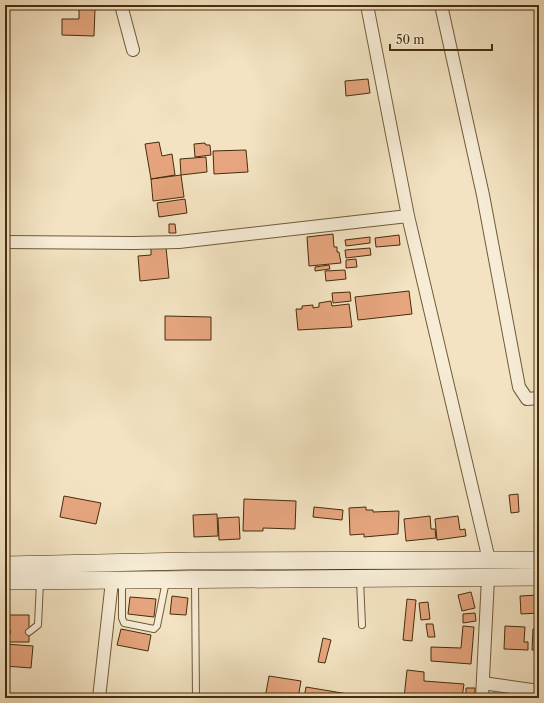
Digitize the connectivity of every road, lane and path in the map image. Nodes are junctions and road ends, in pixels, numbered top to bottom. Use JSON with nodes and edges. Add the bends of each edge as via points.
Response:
{"nodes":[{"id":1,"x":121,"y":5,"type":"edge"},
{"id":2,"x":367,"y":5,"type":"edge"},
{"id":3,"x":441,"y":5,"type":"edge"},
{"id":4,"x":133,"y":50,"type":"dead end"},
{"id":5,"x":408,"y":216,"type":"junction"},
{"id":6,"x":5,"y":242,"type":"edge"},
{"id":7,"x":539,"y":398,"type":"edge"},
{"id":8,"x":489,"y":560,"type":"junction"},
{"id":9,"x":539,"y":560,"type":"edge"},
{"id":10,"x":5,"y":565,"type":"edge"},
{"id":11,"x":539,"y":577,"type":"edge"},
{"id":12,"x":488,"y":578,"type":"junction"},
{"id":13,"x":40,"y":580,"type":"junction"},
{"id":14,"x":194,"y":580,"type":"junction"},
{"id":15,"x":360,"y":580,"type":"junction"},
{"id":16,"x":5,"y":581,"type":"edge"},
{"id":17,"x":117,"y":581,"type":"junction"},
{"id":18,"x":166,"y":581,"type":"junction"},
{"id":19,"x":362,"y":625,"type":"dead end"},
{"id":20,"x":29,"y":632,"type":"dead end"},
{"id":21,"x":483,"y":683,"type":"junction"},
{"id":22,"x":539,"y":691,"type":"edge"},
{"id":23,"x":98,"y":698,"type":"edge"},
{"id":24,"x":196,"y":698,"type":"edge"},
{"id":25,"x":482,"y":698,"type":"edge"}],
"edges":[{"from":1,"to":4,"type":"street"},
{"from":2,"to":5,"type":"street"},
{"from":3,"to":7,"type":"street","via":[[483,195],[519,387],[527,399]]},
{"from":5,"to":6,"type":"street","via":[[179,242]]},
{"from":5,"to":8,"type":"street"},
{"from":8,"to":9,"type":"main road"},
{"from":8,"to":10,"type":"main road","via":[[189,561]]},
{"from":11,"to":12,"type":"main road"},
{"from":12,"to":15,"type":"main road"},
{"from":12,"to":21,"type":"street"},
{"from":13,"to":16,"type":"main road"},
{"from":13,"to":17,"type":"main road"},
{"from":13,"to":20,"type":"lane","via":[[38,625]]},
{"from":14,"to":15,"type":"main road"},
{"from":14,"to":18,"type":"main road"},
{"from":14,"to":24,"type":"lane"},
{"from":15,"to":19,"type":"lane"},
{"from":17,"to":18,"type":"main road"},
{"from":17,"to":18,"type":"lane","via":[[124,623],[154,629],[157,626]]},
{"from":17,"to":23,"type":"street"},
{"from":21,"to":22,"type":"street"},
{"from":21,"to":25,"type":"street"}]}
